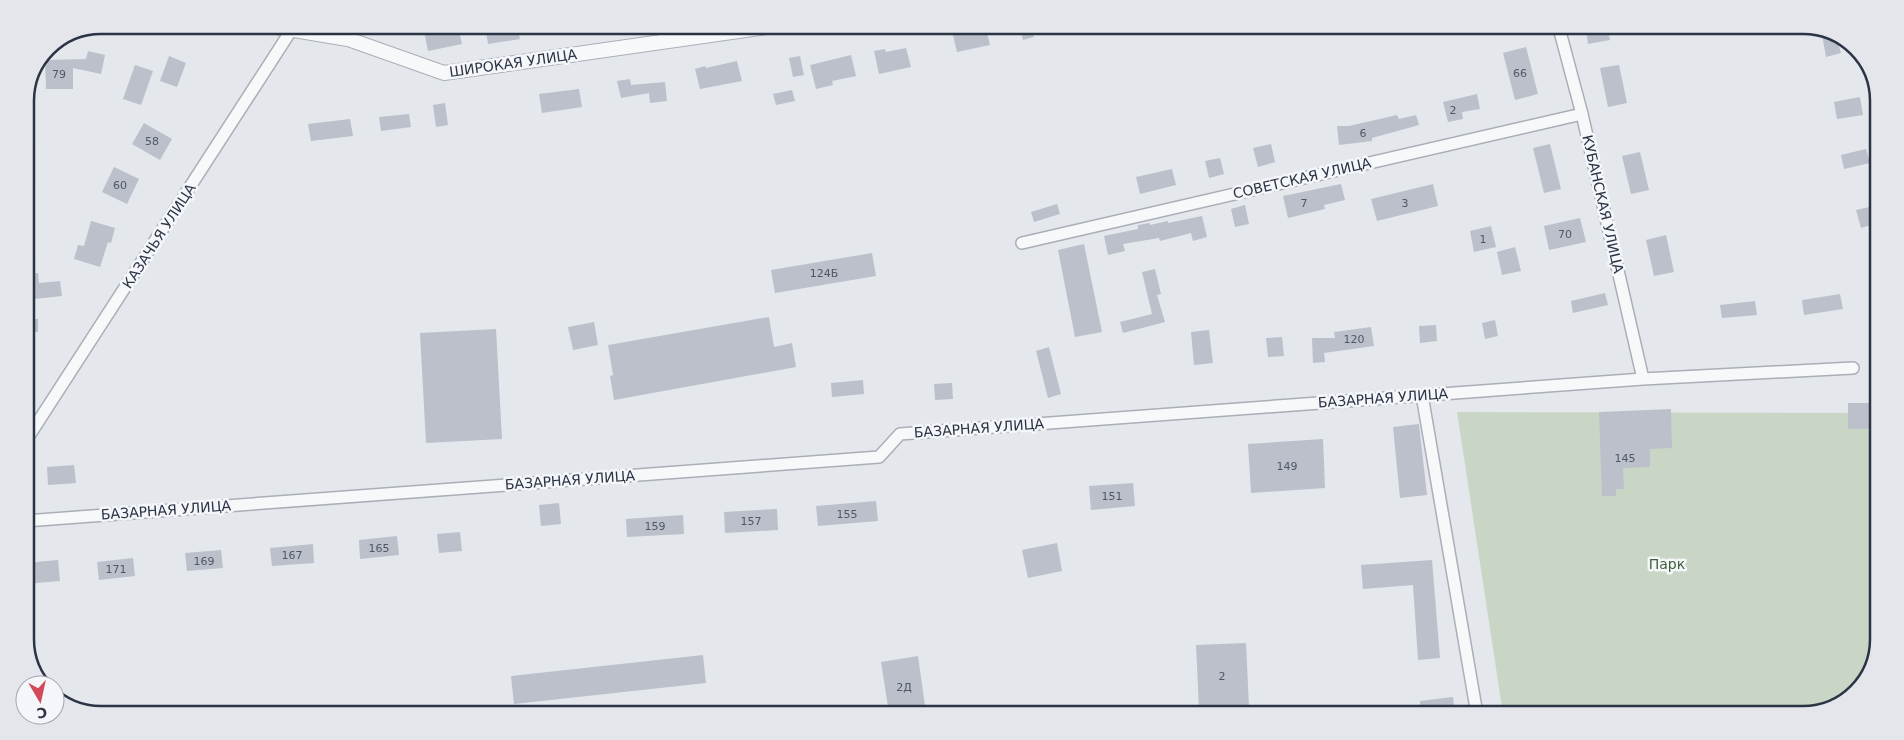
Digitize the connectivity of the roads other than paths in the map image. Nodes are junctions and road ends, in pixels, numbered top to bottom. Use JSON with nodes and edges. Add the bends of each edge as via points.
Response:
{"nodes":[{"id":1,"x":289,"y":34,"type":"edge"},
{"id":2,"x":353,"y":34,"type":"edge"},
{"id":3,"x":718,"y":34,"type":"edge"},
{"id":4,"x":1561,"y":34,"type":"edge"},
{"id":5,"x":1582,"y":114,"type":"junction"},
{"id":6,"x":1022,"y":243,"type":"dead end"},
{"id":7,"x":1853,"y":368,"type":"dead end"},
{"id":8,"x":1643,"y":380,"type":"junction"},
{"id":9,"x":1422,"y":395,"type":"junction"},
{"id":10,"x":34,"y":428,"type":"edge"},
{"id":11,"x":34,"y":520,"type":"edge"},
{"id":12,"x":1476,"y":706,"type":"edge"}],
"edges":[{"from":1,"to":10,"type":"street","name":"КАЗАЧЬЯ УЛИЦА"},
{"from":2,"to":3,"type":"street","name":"ШИРОКАЯ УЛИЦА","via":[[444,73]]},
{"from":4,"to":5,"type":"street","name":"КУБАНСКАЯ УЛИЦА"},
{"from":5,"to":6,"type":"street","name":"СОВЕТСКАЯ УЛИЦА"},
{"from":5,"to":8,"type":"street","name":"КУБАНСКАЯ УЛИЦА"},
{"from":7,"to":8,"type":"street","name":"БАЗАРНАЯ УЛИЦА"},
{"from":8,"to":9,"type":"street","name":"БАЗАРНАЯ УЛИЦА"},
{"from":9,"to":11,"type":"street","name":"БАЗАРНАЯ УЛИЦА","via":[[900,434],[878,457]]},
{"from":9,"to":12,"type":"street"}]}
